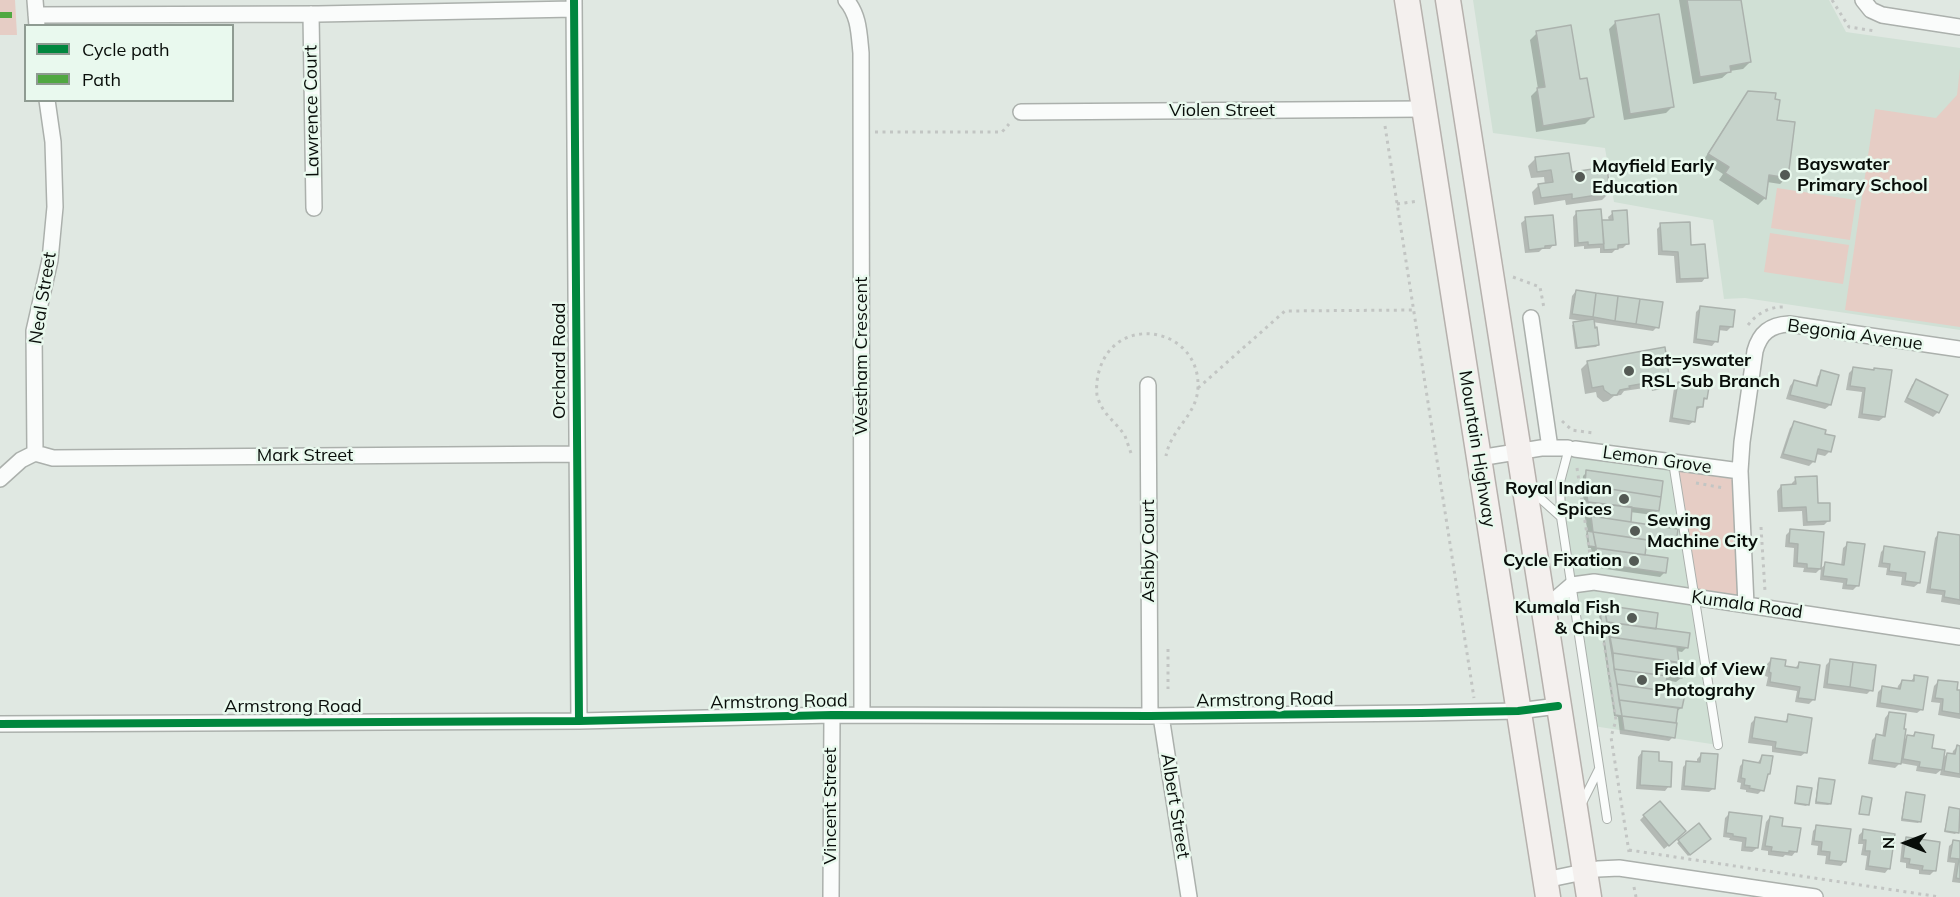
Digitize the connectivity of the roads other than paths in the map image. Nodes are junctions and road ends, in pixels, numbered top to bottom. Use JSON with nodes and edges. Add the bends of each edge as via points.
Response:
{"nodes":[{"id":1,"x":846,"y":0,"type":"edge"},
{"id":2,"x":1407,"y":0,"type":"edge"},
{"id":3,"x":1448,"y":0,"type":"edge"},
{"id":4,"x":1863,"y":0,"type":"edge"},
{"id":5,"x":574,"y":4,"type":"edge"},
{"id":6,"x":36,"y":13,"type":"edge"},
{"id":7,"x":311,"y":14,"type":"junction"},
{"id":8,"x":1960,"y":27,"type":"edge"},
{"id":9,"x":47,"y":102,"type":"edge"},
{"id":10,"x":1424,"y":110,"type":"junction"},
{"id":11,"x":1021,"y":112,"type":"road end"},
{"id":12,"x":314,"y":208,"type":"dead end"},
{"id":13,"x":1538,"y":317,"type":"road end"},
{"id":14,"x":1960,"y":349,"type":"edge"},
{"id":15,"x":1148,"y":385,"type":"dead end"},
{"id":16,"x":1550,"y":448,"type":"junction"},
{"id":17,"x":1572,"y":448,"type":"junction"},
{"id":18,"x":1518,"y":452,"type":"junction"},
{"id":19,"x":35,"y":453,"type":"junction"},
{"id":20,"x":576,"y":454,"type":"junction"},
{"id":21,"x":1479,"y":458,"type":"junction"},
{"id":22,"x":1673,"y":462,"type":"junction"},
{"id":23,"x":1740,"y":471,"type":"junction"},
{"id":24,"x":0,"y":479,"type":"edge"},
{"id":25,"x":1523,"y":483,"type":"junction"},
{"id":26,"x":1561,"y":517,"type":"junction"},
{"id":27,"x":1572,"y":585,"type":"junction"},
{"id":28,"x":1695,"y":598,"type":"junction"},
{"id":29,"x":1746,"y":605,"type":"junction"},
{"id":30,"x":1543,"y":610,"type":"junction"},
{"id":31,"x":1960,"y":637,"type":"edge"},
{"id":32,"x":1558,"y":706,"type":"junction"},
{"id":33,"x":1518,"y":711,"type":"junction"},
{"id":34,"x":831,"y":715,"type":"junction"},
{"id":35,"x":862,"y":715,"type":"junction"},
{"id":36,"x":1156,"y":716,"type":"junction"},
{"id":37,"x":579,"y":721,"type":"junction"},
{"id":38,"x":0,"y":724,"type":"edge"},
{"id":39,"x":1718,"y":745,"type":"dead end"},
{"id":40,"x":1599,"y":769,"type":"junction"},
{"id":41,"x":1575,"y":815,"type":"junction"},
{"id":42,"x":1607,"y":819,"type":"dead end"},
{"id":43,"x":1585,"y":872,"type":"junction"},
{"id":44,"x":1546,"y":889,"type":"edge"},
{"id":45,"x":831,"y":897,"type":"edge"},
{"id":46,"x":1189,"y":897,"type":"edge"},
{"id":47,"x":1589,"y":897,"type":"edge"},
{"id":48,"x":1815,"y":897,"type":"edge"}],
"edges":[{"from":1,"to":35,"type":"street","name":"Westham Crescent","via":[[854,10],[861,53]]},
{"from":2,"to":10,"type":"main road","name":"Mountain Highway"},
{"from":3,"to":18,"type":"main road"},
{"from":4,"to":8,"type":"street","via":[[1882,15]]},
{"from":5,"to":7,"type":"street"},
{"from":5,"to":20,"type":"street","name":"Orchard Road"},
{"from":6,"to":7,"type":"street"},
{"from":7,"to":12,"type":"street","name":"Lawrence Court"},
{"from":9,"to":19,"type":"street","name":"Neal Street","via":[[55,207],[50,260],[34,332]]},
{"from":10,"to":11,"type":"street","name":"Violen Street"},
{"from":10,"to":21,"type":"main road","name":"Mountain Highway"},
{"from":13,"to":16,"type":"street"},
{"from":14,"to":23,"type":"street","name":"Begonia Avenue","via":[[1790,324],[1771,327],[1758,343]]},
{"from":15,"to":36,"type":"street","name":"Ashby Court"},
{"from":16,"to":17,"type":"street","name":"Lemon Grove"},
{"from":16,"to":18,"type":"street","name":"Lemon Grove"},
{"from":17,"to":22,"type":"street","name":"Lemon Grove"},
{"from":17,"to":26,"type":"lane","via":[[1560,482]]},
{"from":18,"to":21,"type":"street","name":"Lemon Grove"},
{"from":18,"to":25,"type":"main road"},
{"from":19,"to":20,"type":"street","name":"Mark Street","via":[[53,458]]},
{"from":19,"to":24,"type":"street"},
{"from":20,"to":37,"type":"street","name":"Orchard Road"},
{"from":21,"to":33,"type":"main road","name":"Mountain Highway"},
{"from":22,"to":23,"type":"street","name":"Lemon Grove"},
{"from":22,"to":28,"type":"lane"},
{"from":23,"to":29,"type":"street"},
{"from":25,"to":26,"type":"lane"},
{"from":25,"to":30,"type":"main road"},
{"from":26,"to":27,"type":"lane"},
{"from":27,"to":28,"type":"street","name":"Kumala Road","via":[[1594,582]]},
{"from":27,"to":30,"type":"street"},
{"from":27,"to":40,"type":"lane"},
{"from":28,"to":29,"type":"street","name":"Kumala Road"},
{"from":28,"to":39,"type":"lane"},
{"from":29,"to":31,"type":"street","name":"Kumala Road"},
{"from":30,"to":32,"type":"main road"},
{"from":32,"to":33,"type":"street","name":"Armstrong Road"},
{"from":32,"to":41,"type":"main road"},
{"from":33,"to":36,"type":"street","name":"Armstrong Road"},
{"from":33,"to":44,"type":"main road","name":"Mountain Highway"},
{"from":34,"to":35,"type":"street","name":"Armstrong Road"},
{"from":34,"to":37,"type":"street","name":"Armstrong Road"},
{"from":34,"to":45,"type":"street","name":"Vincent Street"},
{"from":35,"to":36,"type":"street","name":"Armstrong Road"},
{"from":36,"to":46,"type":"street","name":"Albert Street"},
{"from":37,"to":38,"type":"street","name":"Armstrong Road"},
{"from":40,"to":41,"type":"lane"},
{"from":40,"to":42,"type":"lane"},
{"from":41,"to":43,"type":"main road"},
{"from":43,"to":44,"type":"street"},
{"from":43,"to":47,"type":"main road"},
{"from":43,"to":48,"type":"street","via":[[1613,867],[1632,869]]}]}
